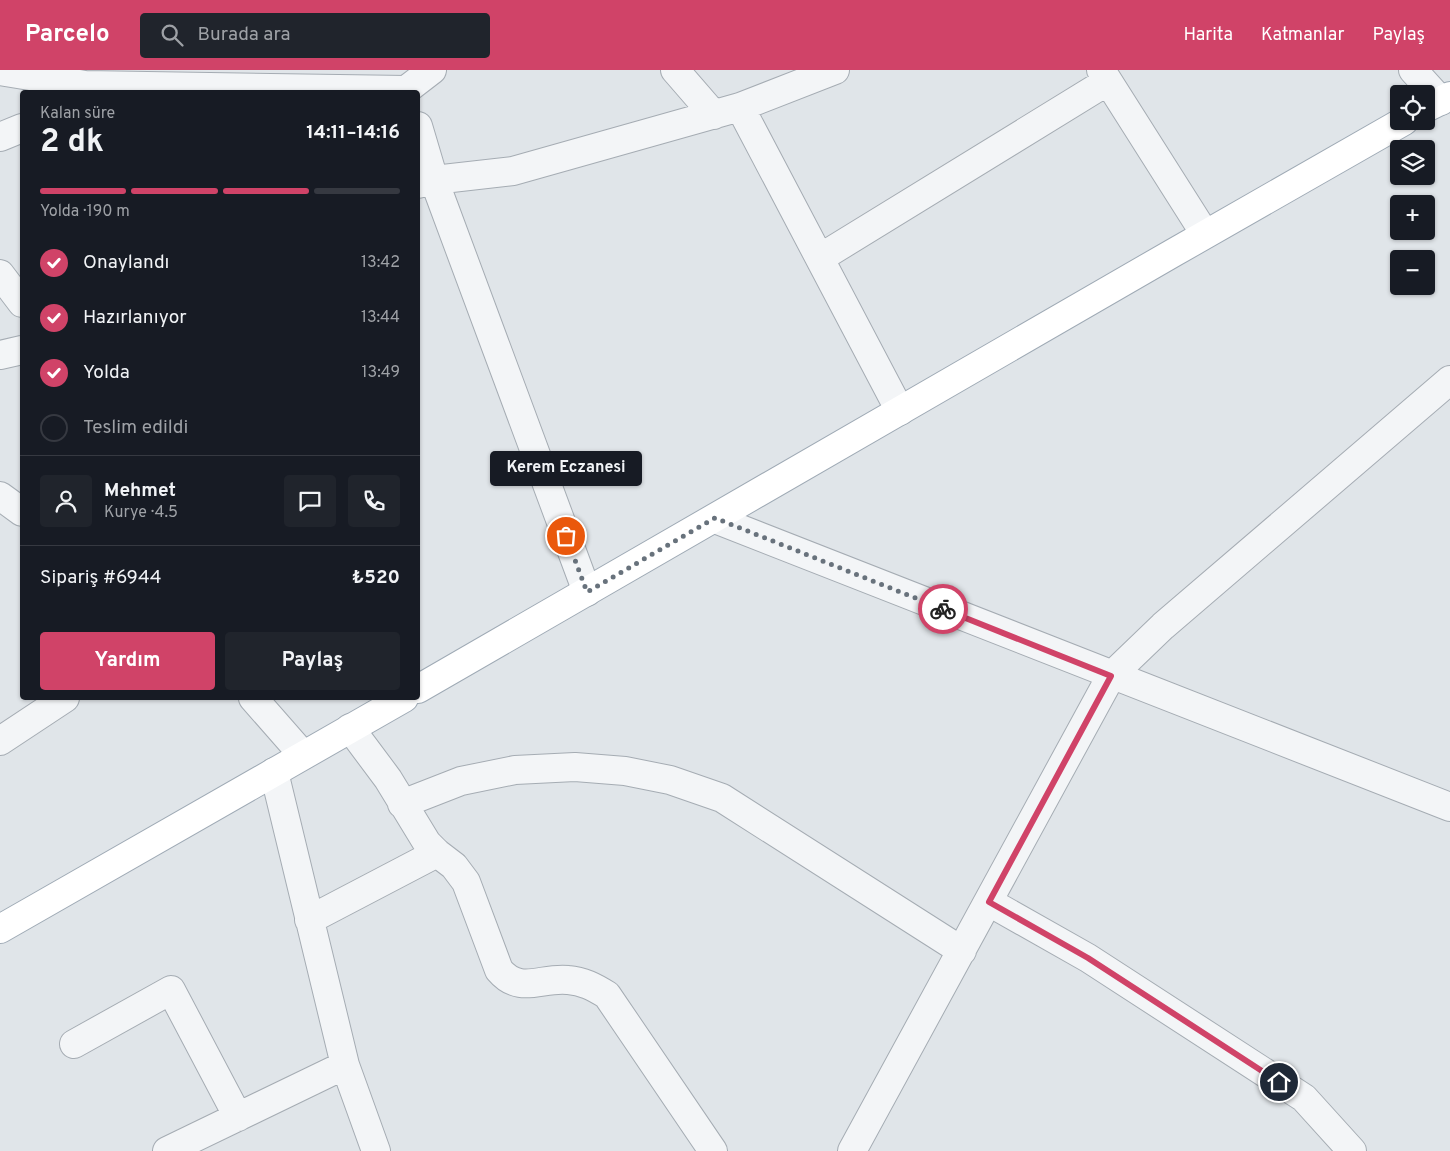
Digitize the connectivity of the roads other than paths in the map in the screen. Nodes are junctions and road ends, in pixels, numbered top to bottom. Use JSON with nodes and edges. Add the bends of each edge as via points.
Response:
{"nodes":[{"id":1,"x":432,"y":70,"type":"edge"},
{"id":2,"x":675,"y":70,"type":"edge"},
{"id":3,"x":835,"y":70,"type":"edge"},
{"id":4,"x":1413,"y":70,"type":"edge"},
{"id":5,"x":0,"y":72,"type":"edge"},
{"id":6,"x":1104,"y":76,"type":"edge"},
{"id":7,"x":83,"y":89,"type":"edge"},
{"id":8,"x":244,"y":90,"type":"edge"},
{"id":9,"x":407,"y":90,"type":"edge"},
{"id":10,"x":1439,"y":102,"type":"edge"},
{"id":11,"x":740,"y":107,"type":"junction"},
{"id":12,"x":714,"y":114,"type":"junction"},
{"id":13,"x":20,"y":129,"type":"edge"},
{"id":14,"x":1390,"y":129,"type":"edge"},
{"id":15,"x":0,"y":137,"type":"edge"},
{"id":16,"x":420,"y":140,"type":"edge"},
{"id":17,"x":426,"y":182,"type":"edge"},
{"id":18,"x":1205,"y":234,"type":"junction"},
{"id":19,"x":820,"y":258,"type":"junction"},
{"id":20,"x":0,"y":274,"type":"edge"},
{"id":21,"x":20,"y":300,"type":"edge"},
{"id":22,"x":20,"y":350,"type":"edge"},
{"id":23,"x":0,"y":355,"type":"edge"},
{"id":24,"x":1450,"y":380,"type":"edge"},
{"id":25,"x":900,"y":411,"type":"junction"},
{"id":26,"x":0,"y":496,"type":"edge"},
{"id":27,"x":20,"y":511,"type":"edge"},
{"id":28,"x":715,"y":518,"type":"junction"},
{"id":29,"x":587,"y":592,"type":"junction"},
{"id":30,"x":1111,"y":676,"type":"junction"},
{"id":31,"x":420,"y":689,"type":"edge"},
{"id":32,"x":62,"y":700,"type":"edge"},
{"id":33,"x":255,"y":700,"type":"edge"},
{"id":34,"x":400,"y":700,"type":"edge"},
{"id":35,"x":350,"y":728,"type":"junction"},
{"id":36,"x":0,"y":741,"type":"edge"},
{"id":37,"x":303,"y":755,"type":"junction"},
{"id":38,"x":274,"y":772,"type":"junction"},
{"id":39,"x":402,"y":804,"type":"junction"},
{"id":40,"x":1450,"y":807,"type":"edge"},
{"id":41,"x":437,"y":853,"type":"junction"},
{"id":42,"x":989,"y":902,"type":"junction"},
{"id":43,"x":309,"y":920,"type":"junction"},
{"id":44,"x":0,"y":929,"type":"edge"},
{"id":45,"x":962,"y":951,"type":"junction"},
{"id":46,"x":74,"y":1044,"type":"dead end"},
{"id":47,"x":345,"y":1066,"type":"junction"},
{"id":48,"x":238,"y":1117,"type":"junction"},
{"id":49,"x":167,"y":1151,"type":"edge"},
{"id":50,"x":376,"y":1151,"type":"edge"},
{"id":51,"x":713,"y":1151,"type":"edge"},
{"id":52,"x":852,"y":1151,"type":"edge"},
{"id":53,"x":1352,"y":1151,"type":"edge"}],
"edges":[{"from":1,"to":9,"type":"street"},
{"from":2,"to":12,"type":"street"},
{"from":3,"to":11,"type":"street"},
{"from":4,"to":10,"type":"street"},
{"from":5,"to":7,"type":"street"},
{"from":6,"to":18,"type":"street"},
{"from":6,"to":19,"type":"street"},
{"from":7,"to":8,"type":"street"},
{"from":11,"to":12,"type":"street"},
{"from":11,"to":19,"type":"street"},
{"from":12,"to":17,"type":"street","via":[[513,171]]},
{"from":13,"to":15,"type":"street"},
{"from":14,"to":18,"type":"main road"},
{"from":16,"to":17,"type":"street"},
{"from":17,"to":29,"type":"street"},
{"from":18,"to":25,"type":"main road"},
{"from":19,"to":25,"type":"street"},
{"from":20,"to":21,"type":"street"},
{"from":22,"to":23,"type":"street"},
{"from":24,"to":30,"type":"street","via":[[1163,626]]},
{"from":25,"to":28,"type":"main road"},
{"from":26,"to":27,"type":"street"},
{"from":28,"to":29,"type":"main road"},
{"from":28,"to":30,"type":"street"},
{"from":29,"to":31,"type":"main road"},
{"from":30,"to":40,"type":"street"},
{"from":30,"to":42,"type":"street"},
{"from":32,"to":36,"type":"street"},
{"from":33,"to":37,"type":"street"},
{"from":34,"to":35,"type":"main road"},
{"from":35,"to":37,"type":"main road"},
{"from":35,"to":39,"type":"street","via":[[388,779]]},
{"from":37,"to":38,"type":"main road"},
{"from":38,"to":43,"type":"street"},
{"from":38,"to":44,"type":"main road"},
{"from":39,"to":41,"type":"street"},
{"from":39,"to":45,"type":"street","via":[[461,781],[515,770],[575,767],[625,771],[670,780],[722,798]]},
{"from":41,"to":43,"type":"street"},
{"from":41,"to":51,"type":"street","via":[[454,866],[466,882],[499,970],[506,978],[522,984],[566,979],[582,982],[607,995]]},
{"from":42,"to":45,"type":"street"},
{"from":42,"to":53,"type":"street","via":[[1088,958],[1304,1098]]},
{"from":43,"to":47,"type":"street"},
{"from":45,"to":52,"type":"street"},
{"from":46,"to":48,"type":"street","via":[[171,990]]},
{"from":47,"to":48,"type":"street"},
{"from":47,"to":50,"type":"street"},
{"from":48,"to":49,"type":"street"}]}
